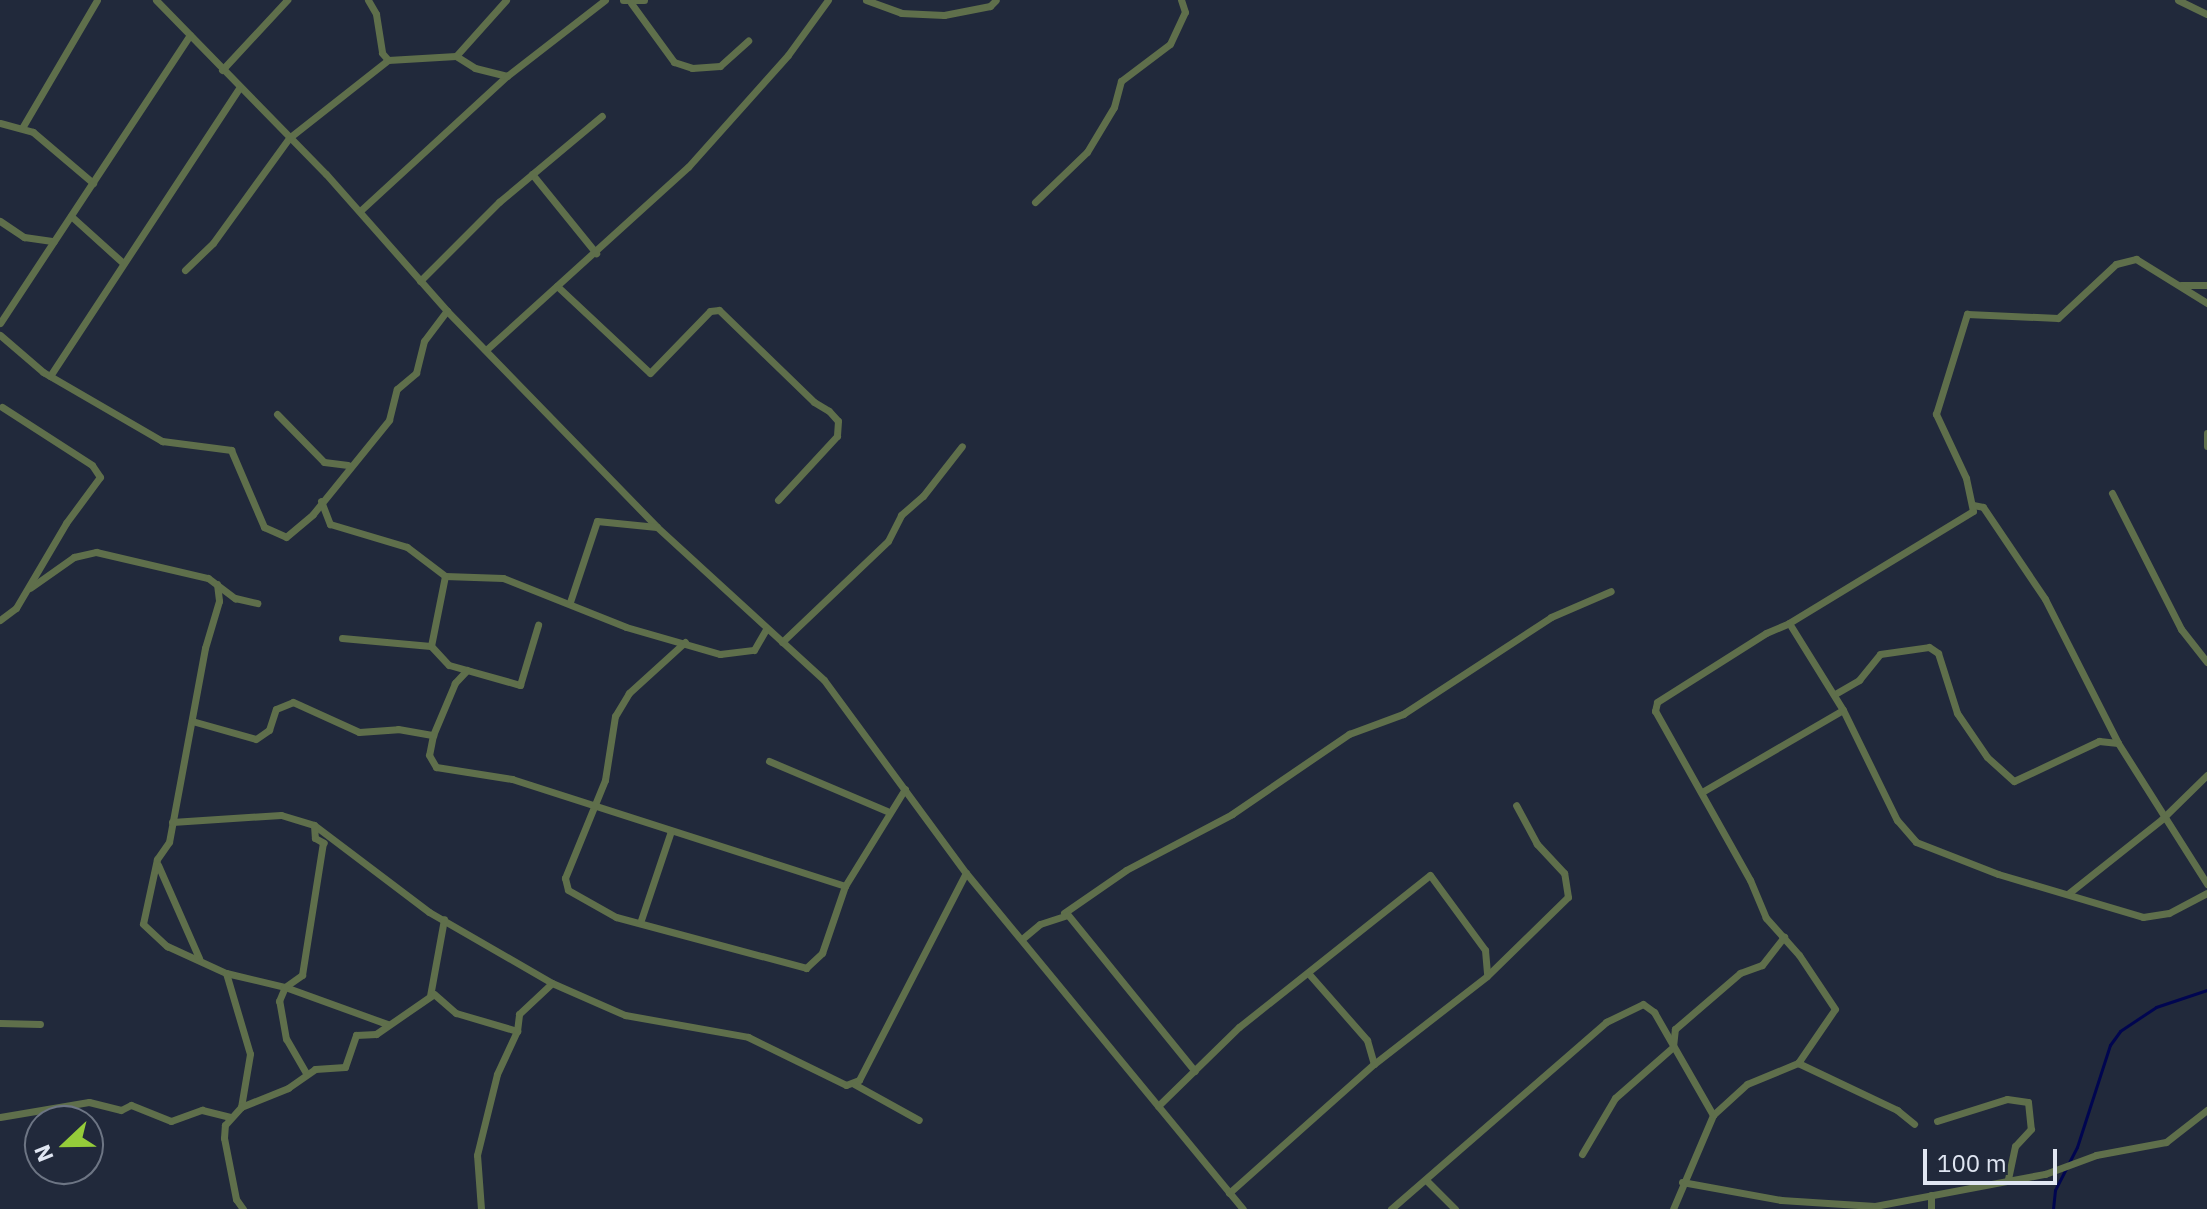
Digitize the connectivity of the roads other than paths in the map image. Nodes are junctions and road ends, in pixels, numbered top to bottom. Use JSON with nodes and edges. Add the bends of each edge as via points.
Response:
{"nodes":[{"id":1,"x":97,"y":0,"type":"edge"},
{"id":2,"x":156,"y":0,"type":"edge"},
{"id":3,"x":287,"y":0,"type":"edge"},
{"id":4,"x":368,"y":0,"type":"edge"},
{"id":5,"x":506,"y":0,"type":"edge"},
{"id":6,"x":605,"y":0,"type":"edge"},
{"id":7,"x":644,"y":0,"type":"edge"},
{"id":8,"x":828,"y":0,"type":"edge"},
{"id":9,"x":866,"y":0,"type":"edge"},
{"id":10,"x":996,"y":0,"type":"edge"},
{"id":11,"x":1181,"y":0,"type":"edge"},
{"id":12,"x":2178,"y":0,"type":"edge"},
{"id":13,"x":627,"y":2,"type":"edge"},
{"id":14,"x":2207,"y":14,"type":"edge"},
{"id":15,"x":190,"y":35,"type":"junction"},
{"id":16,"x":748,"y":41,"type":"dead end"},
{"id":17,"x":456,"y":56,"type":"junction"},
{"id":18,"x":388,"y":60,"type":"junction"},
{"id":19,"x":222,"y":70,"type":"junction"},
{"id":20,"x":507,"y":76,"type":"junction"},
{"id":21,"x":239,"y":88,"type":"junction"},
{"id":22,"x":602,"y":116,"type":"dead end"},
{"id":23,"x":0,"y":123,"type":"edge"},
{"id":24,"x":22,"y":128,"type":"junction"},
{"id":25,"x":289,"y":138,"type":"junction"},
{"id":26,"x":532,"y":174,"type":"junction"},
{"id":27,"x":93,"y":183,"type":"junction"},
{"id":28,"x":1035,"y":202,"type":"dead end"},
{"id":29,"x":360,"y":211,"type":"junction"},
{"id":30,"x":71,"y":216,"type":"junction"},
{"id":31,"x":0,"y":221,"type":"edge"},
{"id":32,"x":54,"y":241,"type":"junction"},
{"id":33,"x":596,"y":253,"type":"junction"},
{"id":34,"x":123,"y":263,"type":"junction"},
{"id":35,"x":185,"y":270,"type":"dead end"},
{"id":36,"x":420,"y":281,"type":"junction"},
{"id":37,"x":2178,"y":285,"type":"junction"},
{"id":38,"x":2207,"y":285,"type":"edge"},
{"id":39,"x":557,"y":286,"type":"junction"},
{"id":40,"x":2207,"y":303,"type":"edge"},
{"id":41,"x":447,"y":311,"type":"junction"},
{"id":42,"x":0,"y":323,"type":"edge"},
{"id":43,"x":0,"y":335,"type":"edge"},
{"id":44,"x":486,"y":350,"type":"junction"},
{"id":45,"x":50,"y":376,"type":"junction"},
{"id":46,"x":2,"y":407,"type":"edge"},
{"id":47,"x":277,"y":414,"type":"dead end"},
{"id":48,"x":2207,"y":433,"type":"edge"},
{"id":49,"x":962,"y":446,"type":"dead end"},
{"id":50,"x":2207,"y":446,"type":"edge"},
{"id":51,"x":348,"y":465,"type":"junction"},
{"id":52,"x":2112,"y":493,"type":"dead end"},
{"id":53,"x":778,"y":500,"type":"dead end"},
{"id":54,"x":321,"y":501,"type":"junction"},
{"id":55,"x":1973,"y":505,"type":"junction"},
{"id":56,"x":313,"y":514,"type":"junction"},
{"id":57,"x":327,"y":516,"type":"junction"},
{"id":58,"x":657,"y":527,"type":"junction"},
{"id":59,"x":445,"y":576,"type":"junction"},
{"id":60,"x":217,"y":584,"type":"junction"},
{"id":61,"x":28,"y":589,"type":"junction"},
{"id":62,"x":1611,"y":591,"type":"dead end"},
{"id":63,"x":570,"y":602,"type":"junction"},
{"id":64,"x":257,"y":603,"type":"dead end"},
{"id":65,"x":0,"y":620,"type":"edge"},
{"id":66,"x":1789,"y":623,"type":"junction"},
{"id":67,"x":538,"y":625,"type":"dead end"},
{"id":68,"x":766,"y":629,"type":"junction"},
{"id":69,"x":342,"y":638,"type":"dead end"},
{"id":70,"x":685,"y":642,"type":"junction"},
{"id":71,"x":782,"y":642,"type":"junction"},
{"id":72,"x":431,"y":646,"type":"junction"},
{"id":73,"x":2207,"y":662,"type":"edge"},
{"id":74,"x":449,"y":665,"type":"junction"},
{"id":75,"x":467,"y":670,"type":"junction"},
{"id":76,"x":455,"y":683,"type":"junction"},
{"id":77,"x":1835,"y":694,"type":"junction"},
{"id":78,"x":1843,"y":710,"type":"junction"},
{"id":79,"x":192,"y":721,"type":"junction"},
{"id":80,"x":433,"y":735,"type":"junction"},
{"id":81,"x":2118,"y":743,"type":"junction"},
{"id":82,"x":769,"y":761,"type":"dead end"},
{"id":83,"x":2207,"y":775,"type":"edge"},
{"id":84,"x":905,"y":789,"type":"junction"},
{"id":85,"x":1702,"y":792,"type":"junction"},
{"id":86,"x":593,"y":804,"type":"junction"},
{"id":87,"x":1516,"y":805,"type":"dead end"},
{"id":88,"x":887,"y":811,"type":"junction"},
{"id":89,"x":2162,"y":819,"type":"junction"},
{"id":90,"x":172,"y":822,"type":"junction"},
{"id":91,"x":671,"y":831,"type":"junction"},
{"id":92,"x":327,"y":842,"type":"junction"},
{"id":93,"x":157,"y":859,"type":"junction"},
{"id":94,"x":966,"y":873,"type":"junction"},
{"id":95,"x":2207,"y":884,"type":"edge"},
{"id":96,"x":845,"y":886,"type":"junction"},
{"id":97,"x":2069,"y":893,"type":"junction"},
{"id":98,"x":2207,"y":893,"type":"edge"},
{"id":99,"x":1064,"y":913,"type":"junction"},
{"id":100,"x":444,"y":919,"type":"junction"},
{"id":101,"x":640,"y":923,"type":"junction"},
{"id":102,"x":1784,"y":937,"type":"junction"},
{"id":103,"x":1022,"y":939,"type":"junction"},
{"id":104,"x":199,"y":958,"type":"junction"},
{"id":105,"x":226,"y":973,"type":"junction"},
{"id":106,"x":1309,"y":974,"type":"junction"},
{"id":107,"x":1487,"y":976,"type":"junction"},
{"id":108,"x":552,"y":983,"type":"junction"},
{"id":109,"x":285,"y":987,"type":"junction"},
{"id":110,"x":430,"y":996,"type":"junction"},
{"id":111,"x":0,"y":1023,"type":"edge"},
{"id":112,"x":40,"y":1024,"type":"dead end"},
{"id":113,"x":387,"y":1024,"type":"junction"},
{"id":114,"x":517,"y":1031,"type":"junction"},
{"id":115,"x":1673,"y":1047,"type":"junction"},
{"id":116,"x":1798,"y":1063,"type":"junction"},
{"id":117,"x":1374,"y":1064,"type":"junction"},
{"id":118,"x":1195,"y":1071,"type":"junction"},
{"id":119,"x":306,"y":1073,"type":"junction"},
{"id":120,"x":854,"y":1084,"type":"junction"},
{"id":121,"x":1158,"y":1106,"type":"junction"},
{"id":122,"x":241,"y":1107,"type":"junction"},
{"id":123,"x":2207,"y":1110,"type":"edge"},
{"id":124,"x":1713,"y":1115,"type":"junction"},
{"id":125,"x":0,"y":1117,"type":"edge"},
{"id":126,"x":230,"y":1117,"type":"junction"},
{"id":127,"x":919,"y":1120,"type":"dead end"},
{"id":128,"x":1937,"y":1121,"type":"dead end"},
{"id":129,"x":1914,"y":1124,"type":"dead end"},
{"id":130,"x":1582,"y":1154,"type":"dead end"},
{"id":131,"x":1426,"y":1180,"type":"junction"},
{"id":132,"x":2008,"y":1180,"type":"junction"},
{"id":133,"x":1682,"y":1182,"type":"junction"},
{"id":134,"x":1229,"y":1193,"type":"junction"},
{"id":135,"x":1931,"y":1195,"type":"junction"},
{"id":136,"x":1780,"y":1205,"type":"edge"},
{"id":137,"x":243,"y":1209,"type":"edge"},
{"id":138,"x":481,"y":1209,"type":"edge"},
{"id":139,"x":1243,"y":1209,"type":"edge"},
{"id":140,"x":1391,"y":1209,"type":"edge"},
{"id":141,"x":1455,"y":1209,"type":"edge"},
{"id":142,"x":1673,"y":1209,"type":"edge"},
{"id":143,"x":1931,"y":1209,"type":"edge"}],
"edges":[{"from":1,"to":24,"type":"street"},
{"from":2,"to":15,"type":"street"},
{"from":3,"to":19,"type":"street"},
{"from":4,"to":18,"type":"street"},
{"from":5,"to":17,"type":"street"},
{"from":6,"to":20,"type":"street"},
{"from":7,"to":13,"type":"street"},
{"from":8,"to":33,"type":"street","via":[[718,137]]},
{"from":9,"to":10,"type":"street","via":[[901,13],[944,15],[990,6]]},
{"from":11,"to":28,"type":"street","via":[[1185,12],[1170,44],[1121,81],[1114,107],[1087,152]]},
{"from":12,"to":14,"type":"street"},
{"from":13,"to":16,"type":"street","via":[[674,62],[692,68],[720,66]]},
{"from":15,"to":19,"type":"street"},
{"from":15,"to":27,"type":"street"},
{"from":17,"to":18,"type":"street"},
{"from":17,"to":20,"type":"street","via":[[475,68]]},
{"from":18,"to":25,"type":"street"},
{"from":19,"to":21,"type":"street"},
{"from":20,"to":29,"type":"street"},
{"from":21,"to":25,"type":"street"},
{"from":21,"to":34,"type":"street"},
{"from":22,"to":26,"type":"street"},
{"from":23,"to":24,"type":"street"},
{"from":24,"to":27,"type":"street"},
{"from":25,"to":29,"type":"street"},
{"from":25,"to":35,"type":"street","via":[[213,243]]},
{"from":26,"to":33,"type":"street"},
{"from":26,"to":36,"type":"street"},
{"from":27,"to":30,"type":"street"},
{"from":29,"to":36,"type":"street"},
{"from":30,"to":32,"type":"street"},
{"from":30,"to":34,"type":"street"},
{"from":31,"to":32,"type":"street","via":[[24,237]]},
{"from":32,"to":42,"type":"street"},
{"from":33,"to":39,"type":"street"},
{"from":34,"to":45,"type":"street"},
{"from":36,"to":41,"type":"street"},
{"from":37,"to":38,"type":"street"},
{"from":37,"to":40,"type":"street"},
{"from":37,"to":55,"type":"street","via":[[2136,259],[2127,260],[2116,264],[2058,318],[1967,314],[1936,414]]},
{"from":39,"to":44,"type":"street"},
{"from":39,"to":53,"type":"street","via":[[650,373],[710,311],[719,310],[829,411],[838,421],[837,436]]},
{"from":41,"to":44,"type":"street"},
{"from":41,"to":51,"type":"street","via":[[424,341],[416,373],[397,389],[389,420]]},
{"from":43,"to":45,"type":"street"},
{"from":44,"to":58,"type":"street"},
{"from":45,"to":56,"type":"street","via":[[170,445],[231,450],[270,534],[293,534]]},
{"from":46,"to":61,"type":"street","via":[[92,465],[100,477]]},
{"from":47,"to":51,"type":"street","via":[[324,462]]},
{"from":48,"to":50,"type":"street"},
{"from":49,"to":71,"type":"street","via":[[901,515],[888,541]]},
{"from":51,"to":54,"type":"street"},
{"from":52,"to":73,"type":"street","via":[[2181,629]]},
{"from":54,"to":56,"type":"street"},
{"from":54,"to":57,"type":"street"},
{"from":55,"to":66,"type":"street","via":[[1969,514]]},
{"from":55,"to":81,"type":"street","via":[[1983,507],[2045,599]]},
{"from":56,"to":57,"type":"street"},
{"from":57,"to":59,"type":"street","via":[[330,524],[407,547]]},
{"from":58,"to":63,"type":"street","via":[[597,521]]},
{"from":58,"to":68,"type":"street"},
{"from":59,"to":63,"type":"street","via":[[503,578]]},
{"from":59,"to":72,"type":"street"},
{"from":60,"to":61,"type":"street","via":[[96,552],[74,557]]},
{"from":60,"to":64,"type":"street","via":[[235,598]]},
{"from":60,"to":79,"type":"street","via":[[219,601]]},
{"from":61,"to":65,"type":"street"},
{"from":62,"to":99,"type":"street","via":[[1551,617],[1403,714],[1349,734],[1232,814],[1126,870]]},
{"from":63,"to":70,"type":"street","via":[[626,627]]},
{"from":66,"to":77,"type":"street"},
{"from":66,"to":85,"type":"street","via":[[1654,706]]},
{"from":67,"to":75,"type":"street","via":[[520,685]]},
{"from":68,"to":70,"type":"street","via":[[754,650],[720,654]]},
{"from":68,"to":71,"type":"street"},
{"from":69,"to":72,"type":"street"},
{"from":70,"to":86,"type":"street","via":[[638,684],[615,716],[605,780]]},
{"from":71,"to":84,"type":"street","via":[[824,680]]},
{"from":72,"to":74,"type":"street"},
{"from":74,"to":75,"type":"street"},
{"from":74,"to":76,"type":"street"},
{"from":75,"to":76,"type":"street"},
{"from":76,"to":80,"type":"street"},
{"from":77,"to":78,"type":"street"},
{"from":77,"to":81,"type":"street","via":[[1859,680],[1880,654],[1929,647],[1938,653],[1957,713],[1987,757],[2014,781],[2099,741]]},
{"from":78,"to":85,"type":"street"},
{"from":78,"to":97,"type":"street","via":[[1897,820],[1916,842],[1998,874]]},
{"from":79,"to":80,"type":"street","via":[[256,739],[269,730],[276,709],[293,702],[359,732],[398,729]]},
{"from":79,"to":90,"type":"street"},
{"from":80,"to":86,"type":"street","via":[[429,755],[436,767],[512,779]]},
{"from":81,"to":89,"type":"street"},
{"from":82,"to":88,"type":"street"},
{"from":83,"to":89,"type":"street"},
{"from":84,"to":88,"type":"street"},
{"from":84,"to":94,"type":"street"},
{"from":85,"to":102,"type":"street","via":[[1766,918]]},
{"from":86,"to":91,"type":"street"},
{"from":86,"to":101,"type":"street","via":[[566,885],[607,913]]},
{"from":87,"to":107,"type":"street","via":[[1570,889],[1568,897]]},
{"from":88,"to":96,"type":"street"},
{"from":89,"to":95,"type":"street"},
{"from":89,"to":97,"type":"street"},
{"from":90,"to":92,"type":"street","via":[[281,815],[314,825]]},
{"from":90,"to":93,"type":"street","via":[[169,842]]},
{"from":91,"to":96,"type":"street"},
{"from":91,"to":101,"type":"street"},
{"from":92,"to":100,"type":"street"},
{"from":92,"to":109,"type":"street","via":[[302,975]]},
{"from":93,"to":104,"type":"street","via":[[163,884]]},
{"from":93,"to":104,"type":"street","via":[[143,924],[167,946]]},
{"from":94,"to":103,"type":"street"},
{"from":94,"to":120,"type":"street"},
{"from":96,"to":101,"type":"street","via":[[822,953],[806,968]]},
{"from":97,"to":98,"type":"street","via":[[2143,917],[2169,913]]},
{"from":99,"to":103,"type":"street"},
{"from":99,"to":118,"type":"street"},
{"from":100,"to":108,"type":"street"},
{"from":100,"to":110,"type":"street"},
{"from":102,"to":115,"type":"street","via":[[1762,965],[1740,973],[1675,1029]]},
{"from":102,"to":116,"type":"street","via":[[1835,1009]]},
{"from":103,"to":121,"type":"street"},
{"from":104,"to":105,"type":"street"},
{"from":105,"to":109,"type":"street"},
{"from":105,"to":122,"type":"street","via":[[250,1054]]},
{"from":106,"to":107,"type":"street","via":[[1375,914],[1430,875],[1485,950]]},
{"from":106,"to":117,"type":"street","via":[[1367,1040]]},
{"from":106,"to":118,"type":"street","via":[[1231,1034]]},
{"from":107,"to":117,"type":"street"},
{"from":108,"to":114,"type":"street","via":[[519,1014]]},
{"from":108,"to":120,"type":"street","via":[[625,1015],[748,1037],[838,1083]]},
{"from":109,"to":113,"type":"street"},
{"from":109,"to":119,"type":"street","via":[[279,1019]]},
{"from":110,"to":113,"type":"street"},
{"from":110,"to":114,"type":"street","via":[[438,994],[456,1013]]},
{"from":111,"to":112,"type":"street"},
{"from":113,"to":119,"type":"street","via":[[376,1034],[351,1040],[345,1067]]},
{"from":114,"to":138,"type":"street","via":[[497,1074],[477,1155]]},
{"from":115,"to":124,"type":"street"},
{"from":115,"to":130,"type":"street","via":[[1615,1098]]},
{"from":115,"to":131,"type":"street","via":[[1650,1007],[1643,1004],[1613,1018]]},
{"from":116,"to":124,"type":"street","via":[[1747,1084]]},
{"from":116,"to":129,"type":"street","via":[[1897,1110]]},
{"from":117,"to":134,"type":"street"},
{"from":118,"to":121,"type":"street"},
{"from":119,"to":122,"type":"street","via":[[288,1088]]},
{"from":120,"to":127,"type":"street"},
{"from":121,"to":134,"type":"street"},
{"from":122,"to":126,"type":"street"},
{"from":123,"to":132,"type":"street","via":[[2166,1142]]},
{"from":124,"to":133,"type":"street"},
{"from":125,"to":126,"type":"street","via":[[89,1102],[121,1110],[131,1105],[171,1121],[202,1110]]},
{"from":126,"to":137,"type":"street","via":[[225,1152]]},
{"from":128,"to":132,"type":"street","via":[[2007,1099],[2028,1102],[2031,1129],[2015,1146]]},
{"from":131,"to":140,"type":"street"},
{"from":131,"to":141,"type":"street"},
{"from":132,"to":135,"type":"street"},
{"from":133,"to":136,"type":"street"},
{"from":133,"to":142,"type":"street"},
{"from":134,"to":139,"type":"street"},
{"from":135,"to":136,"type":"street","via":[[1875,1206]]},
{"from":135,"to":143,"type":"street"}]}
